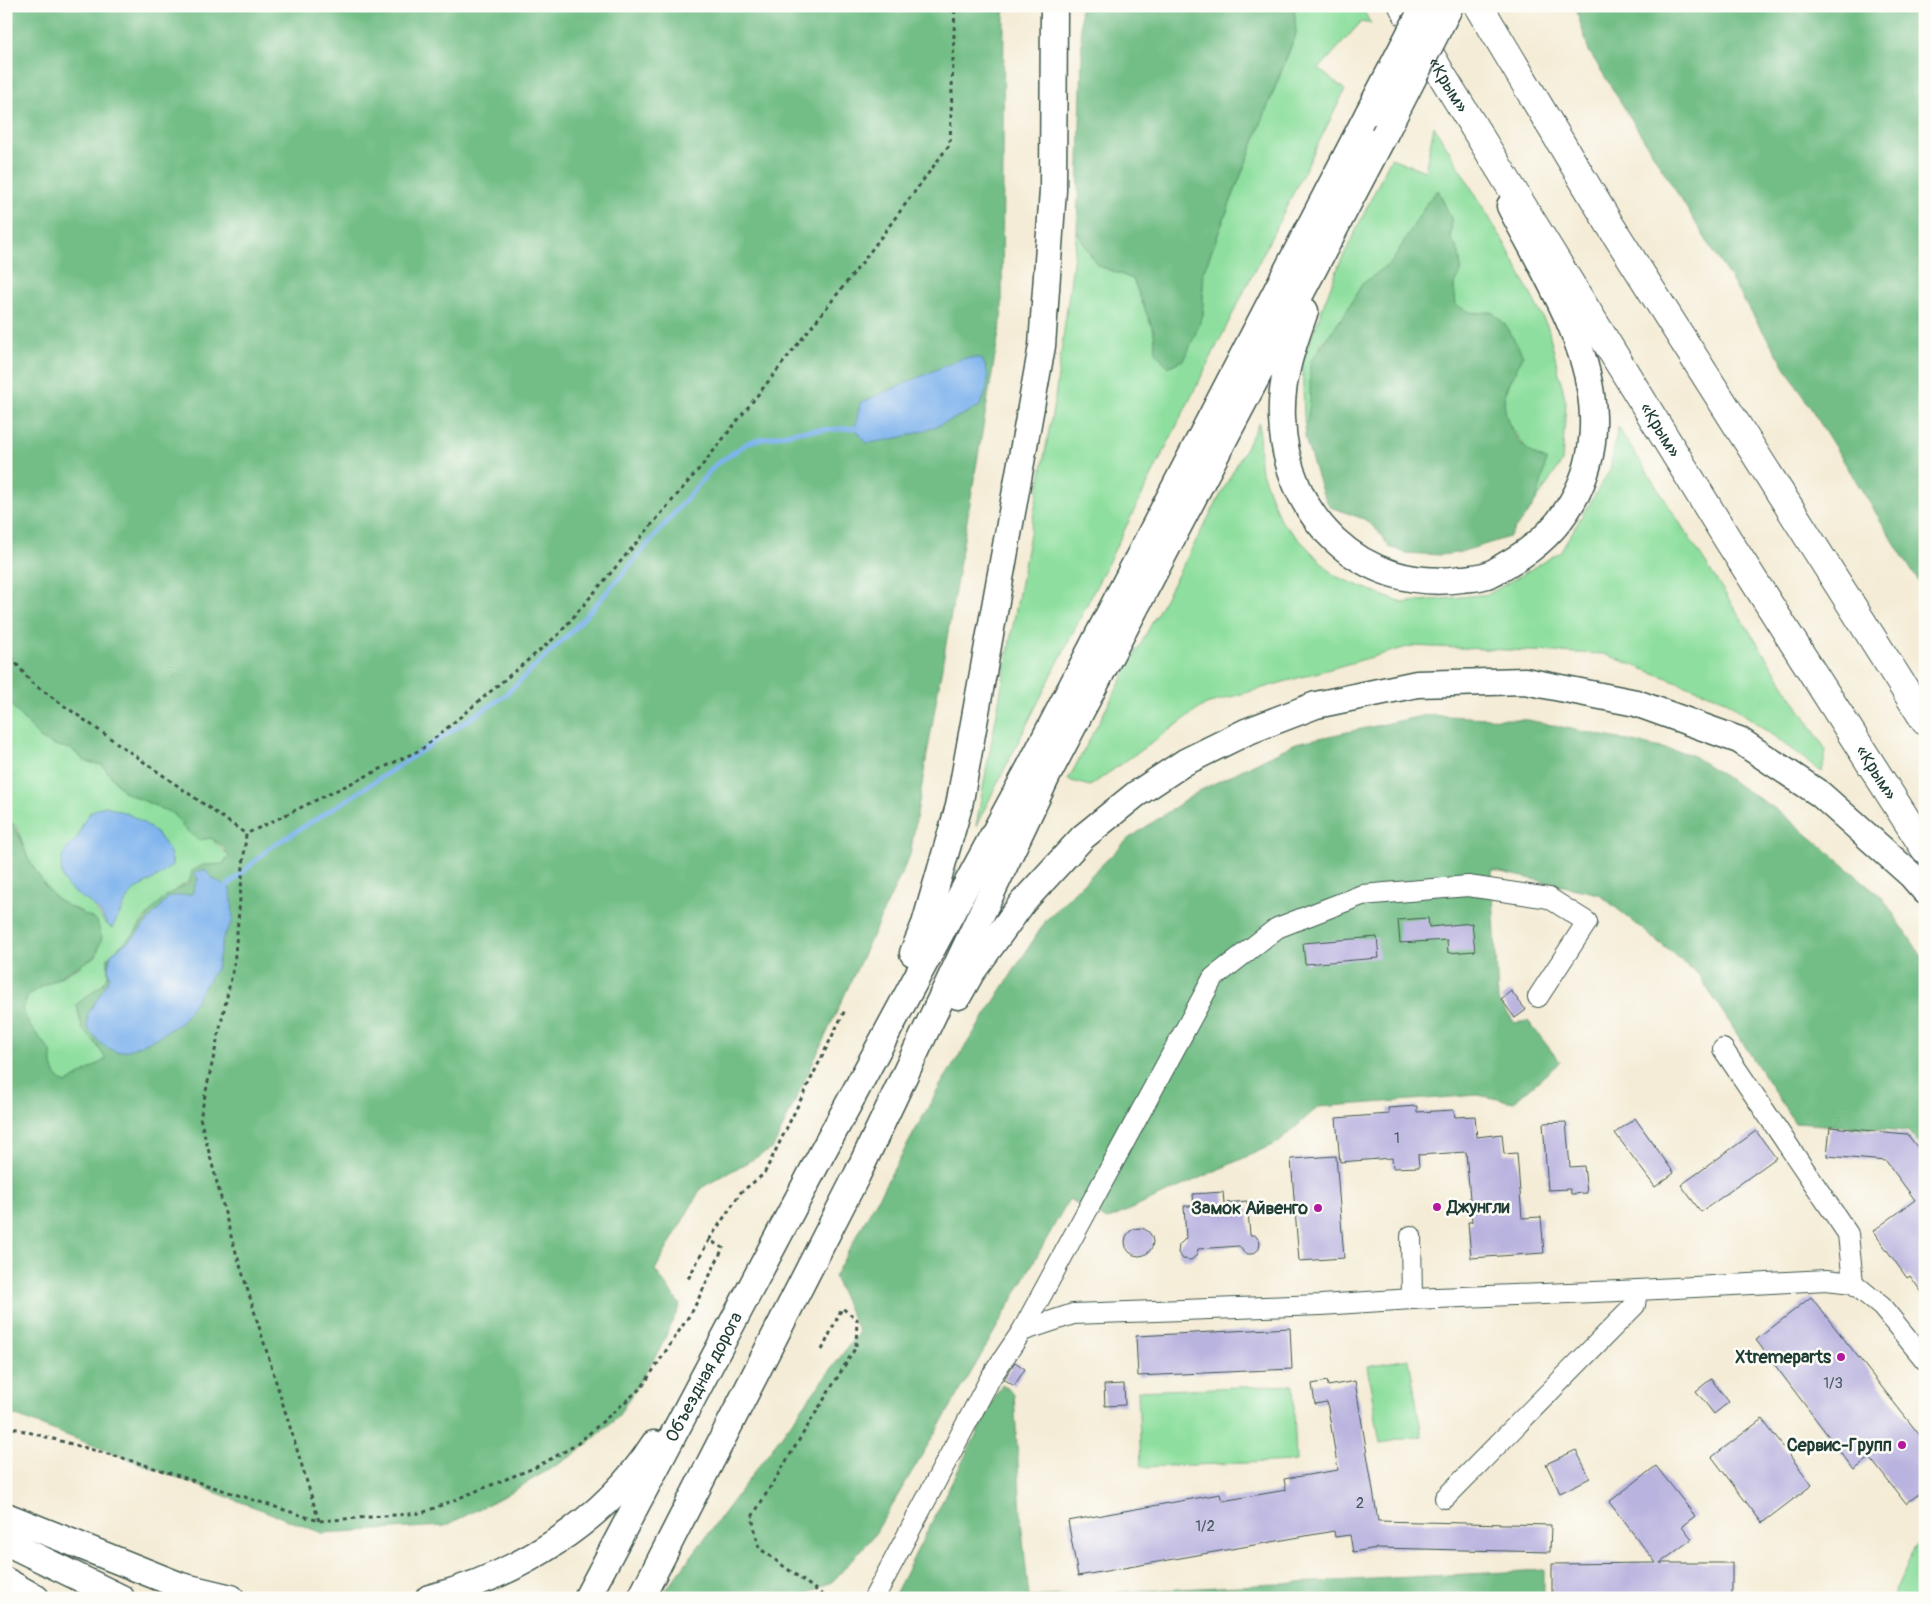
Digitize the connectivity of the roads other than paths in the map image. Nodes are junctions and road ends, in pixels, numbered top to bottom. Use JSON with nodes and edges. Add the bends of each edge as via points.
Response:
{"nodes":[{"id":1,"x":1054,"y":6,"type":"edge"},
{"id":2,"x":1402,"y":6,"type":"edge"},
{"id":3,"x":1424,"y":6,"type":"edge"},
{"id":4,"x":1450,"y":6,"type":"edge"},
{"id":5,"x":1479,"y":6,"type":"edge"},
{"id":6,"x":1440,"y":72,"type":"junction"},
{"id":7,"x":1330,"y":234,"type":"junction"},
{"id":8,"x":1925,"y":721,"type":"edge"},
{"id":9,"x":1925,"y":849,"type":"edge"},
{"id":10,"x":1925,"y":891,"type":"edge"},
{"id":11,"x":1538,"y":997,"type":"dead end"},
{"id":12,"x":1723,"y":1049,"type":"dead end"},
{"id":13,"x":821,"y":1155,"type":"junction"},
{"id":14,"x":857,"y":1175,"type":"junction"},
{"id":15,"x":1411,"y":1236,"type":"dead end"},
{"id":16,"x":1853,"y":1283,"type":"junction"},
{"id":17,"x":1637,"y":1290,"type":"junction"},
{"id":18,"x":1412,"y":1299,"type":"junction"},
{"id":19,"x":739,"y":1310,"type":"junction"},
{"id":20,"x":1022,"y":1331,"type":"junction"},
{"id":21,"x":1925,"y":1360,"type":"edge"},
{"id":22,"x":1445,"y":1498,"type":"dead end"},
{"id":23,"x":6,"y":1516,"type":"edge"},
{"id":24,"x":10,"y":1545,"type":"edge"},
{"id":25,"x":6,"y":1580,"type":"edge"},
{"id":26,"x":36,"y":1598,"type":"edge"},
{"id":27,"x":121,"y":1598,"type":"edge"},
{"id":28,"x":230,"y":1598,"type":"edge"},
{"id":29,"x":430,"y":1598,"type":"edge"},
{"id":30,"x":587,"y":1598,"type":"edge"},
{"id":31,"x":641,"y":1598,"type":"edge"},
{"id":32,"x":874,"y":1598,"type":"edge"}],
"edges":[{"from":1,"to":13,"type":"main road","via":[[1053,190],[1042,346],[960,806],[925,924]]},
{"from":2,"to":6,"type":"highway","name":"«Крым»"},
{"from":3,"to":13,"type":"main road","bridge":true,"via":[[1030,767]]},
{"from":4,"to":7,"type":"main road","bridge":true},
{"from":5,"to":8,"type":"highway","via":[[1610,225]]},
{"from":6,"to":7,"type":"main road","via":[[1568,319],[1587,374],[1593,417],[1590,460],[1578,496],[1553,532],[1522,556],[1488,575],[1439,582],[1393,575],[1355,558],[1325,531],[1301,496],[1287,459],[1282,417],[1286,366]]},
{"from":6,"to":9,"type":"highway","name":"«Крым»","via":[[1728,540]]},
{"from":7,"to":14,"type":"main road","via":[[1047,776]]},
{"from":10,"to":14,"type":"main road","via":[[1820,794],[1739,740],[1636,703],[1525,681],[1417,684],[1316,705],[1246,732],[1185,762],[1135,795],[1083,837],[1023,902],[971,973]]},
{"from":11,"to":20,"type":"lane","via":[[1587,922],[1549,898],[1468,886],[1362,895],[1277,928],[1213,978]]},
{"from":12,"to":16,"type":"lane","via":[[1848,1234]]},
{"from":13,"to":19,"type":"main road","name":"Объездная дорога"},
{"from":14,"to":31,"type":"main road"},
{"from":15,"to":18,"type":"lane"},
{"from":16,"to":17,"type":"lane","via":[[1826,1280]]},
{"from":16,"to":21,"type":"lane","via":[[1882,1307]]},
{"from":17,"to":18,"type":"lane"},
{"from":17,"to":22,"type":"lane","via":[[1635,1305]]},
{"from":18,"to":20,"type":"lane","via":[[1073,1314]]},
{"from":19,"to":29,"type":"main road","via":[[647,1455],[611,1496],[573,1530],[519,1565],[460,1590]]},
{"from":19,"to":30,"type":"main road","name":"Объездная дорога"},
{"from":20,"to":32,"type":"lane","via":[[991,1377]]},
{"from":23,"to":28,"type":"main road","via":[[181,1586]]},
{"from":24,"to":27,"type":"main road"},
{"from":25,"to":26,"type":"main road"}]}
